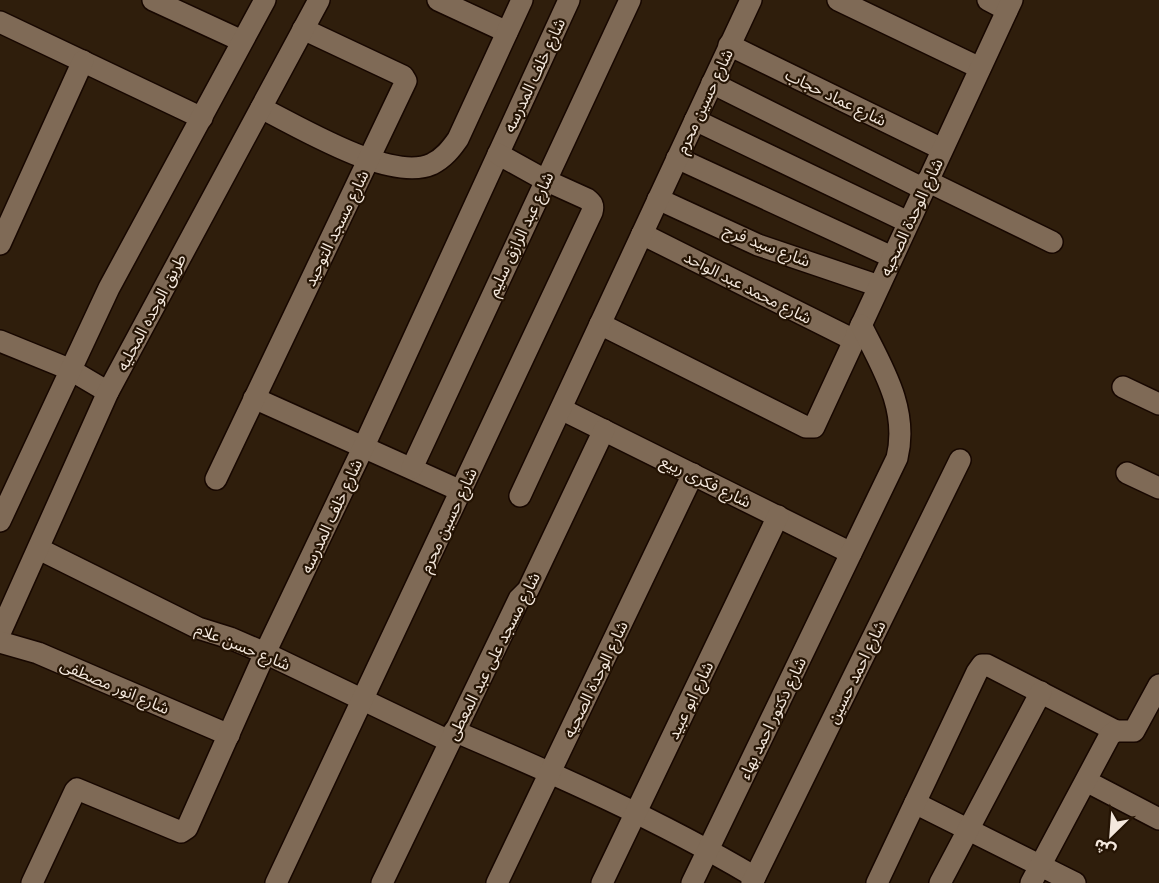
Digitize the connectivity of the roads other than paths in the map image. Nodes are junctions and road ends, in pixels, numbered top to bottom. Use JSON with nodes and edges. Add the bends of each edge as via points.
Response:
{"nodes":[{"id":1,"x":153,"y":0,"type":"edge"},
{"id":2,"x":264,"y":0,"type":"edge"},
{"id":3,"x":319,"y":0,"type":"edge"},
{"id":4,"x":438,"y":0,"type":"edge"},
{"id":5,"x":522,"y":0,"type":"edge"},
{"id":6,"x":568,"y":0,"type":"edge"},
{"id":7,"x":630,"y":0,"type":"edge"},
{"id":8,"x":751,"y":0,"type":"edge"},
{"id":9,"x":837,"y":0,"type":"edge"},
{"id":10,"x":988,"y":0,"type":"edge"},
{"id":11,"x":1010,"y":5,"type":"edge"},
{"id":12,"x":0,"y":22,"type":"edge"},
{"id":13,"x":303,"y":29,"type":"junction"},
{"id":14,"x":507,"y":32,"type":"junction"},
{"id":15,"x":242,"y":41,"type":"junction"},
{"id":16,"x":729,"y":45,"type":"junction"},
{"id":17,"x":83,"y":62,"type":"junction"},
{"id":18,"x":980,"y":68,"type":"junction"},
{"id":19,"x":712,"y":83,"type":"junction"},
{"id":20,"x":261,"y":108,"type":"junction"},
{"id":21,"x":202,"y":118,"type":"junction"},
{"id":22,"x":695,"y":120,"type":"junction"},
{"id":23,"x":942,"y":149,"type":"junction"},
{"id":24,"x":498,"y":154,"type":"junction"},
{"id":25,"x":677,"y":158,"type":"junction"},
{"id":26,"x":369,"y":159,"type":"junction"},
{"id":27,"x":545,"y":180,"type":"junction"},
{"id":28,"x":926,"y":185,"type":"junction"},
{"id":29,"x":658,"y":199,"type":"junction"},
{"id":30,"x":908,"y":222,"type":"junction"},
{"id":31,"x":642,"y":234,"type":"junction"},
{"id":32,"x":1052,"y":242,"type":"dead end"},
{"id":33,"x":0,"y":244,"type":"edge"},
{"id":34,"x":892,"y":257,"type":"junction"},
{"id":35,"x":879,"y":286,"type":"junction"},
{"id":36,"x":600,"y":324,"type":"junction"},
{"id":37,"x":858,"y":332,"type":"junction"},
{"id":38,"x":0,"y":341,"type":"edge"},
{"id":39,"x":69,"y":369,"type":"junction"},
{"id":40,"x":1123,"y":387,"type":"dead end"},
{"id":41,"x":108,"y":392,"type":"junction"},
{"id":42,"x":254,"y":398,"type":"junction"},
{"id":43,"x":1159,"y":404,"type":"edge"},
{"id":44,"x":561,"y":409,"type":"junction"},
{"id":45,"x":604,"y":430,"type":"junction"},
{"id":46,"x":364,"y":446,"type":"junction"},
{"id":47,"x":960,"y":460,"type":"dead end"},
{"id":48,"x":412,"y":468,"type":"junction"},
{"id":49,"x":1127,"y":473,"type":"dead end"},
{"id":50,"x":693,"y":474,"type":"junction"},
{"id":51,"x":216,"y":479,"type":"dead end"},
{"id":52,"x":1159,"y":488,"type":"edge"},
{"id":53,"x":462,"y":491,"type":"junction"},
{"id":54,"x":520,"y":496,"type":"dead end"},
{"id":55,"x":1,"y":515,"type":"edge"},
{"id":56,"x":778,"y":516,"type":"junction"},
{"id":57,"x":39,"y":549,"type":"junction"},
{"id":58,"x":851,"y":553,"type":"junction"},
{"id":59,"x":0,"y":633,"type":"edge"},
{"id":60,"x":0,"y":642,"type":"edge"},
{"id":61,"x":265,"y":653,"type":"junction"},
{"id":62,"x":1159,"y":685,"type":"edge"},
{"id":63,"x":1041,"y":692,"type":"junction"},
{"id":64,"x":363,"y":700,"type":"junction"},
{"id":65,"x":1116,"y":731,"type":"junction"},
{"id":66,"x":229,"y":735,"type":"junction"},
{"id":67,"x":452,"y":736,"type":"junction"},
{"id":68,"x":550,"y":772,"type":"junction"},
{"id":69,"x":1086,"y":781,"type":"junction"},
{"id":70,"x":915,"y":803,"type":"junction"},
{"id":71,"x":636,"y":813,"type":"junction"},
{"id":72,"x":1159,"y":819,"type":"edge"},
{"id":73,"x":968,"y":829,"type":"junction"},
{"id":74,"x":708,"y":849,"type":"junction"},
{"id":75,"x":1036,"y":875,"type":"edge"},
{"id":76,"x":754,"y":880,"type":"edge"},
{"id":77,"x":32,"y":883,"type":"edge"},
{"id":78,"x":276,"y":883,"type":"edge"},
{"id":79,"x":382,"y":883,"type":"edge"},
{"id":80,"x":497,"y":883,"type":"edge"},
{"id":81,"x":602,"y":883,"type":"edge"},
{"id":82,"x":692,"y":883,"type":"edge"},
{"id":83,"x":877,"y":883,"type":"edge"},
{"id":84,"x":940,"y":883,"type":"edge"},
{"id":85,"x":1075,"y":883,"type":"edge"}],
"edges":[{"from":1,"to":15,"type":"street"},
{"from":2,"to":15,"type":"street"},
{"from":3,"to":13,"type":"street","name":"طريق الوحده المحليه"},
{"from":4,"to":14,"type":"street"},
{"from":5,"to":14,"type":"street"},
{"from":6,"to":24,"type":"street","name":"شارع خلف المدرسه"},
{"from":7,"to":27,"type":"street","name":"شارع عبد الرازق سليم"},
{"from":8,"to":16,"type":"street","name":"شارع حسين محرم"},
{"from":9,"to":18,"type":"street"},
{"from":10,"to":11,"type":"street"},
{"from":11,"to":18,"type":"street","name":"شارع الوحدة الصحيه"},
{"from":12,"to":17,"type":"street"},
{"from":13,"to":20,"type":"street","name":"طريق الوحده المحليه"},
{"from":13,"to":26,"type":"street","name":"شارع مسجد التوحيد","via":[[405,79]]},
{"from":14,"to":26,"type":"street","via":[[458,139],[447,154],[431,164],[412,168]]},
{"from":15,"to":21,"type":"street"},
{"from":16,"to":19,"type":"street","name":"شارع حسين محرم"},
{"from":16,"to":23,"type":"street","name":"شارع عماد حجاب"},
{"from":17,"to":21,"type":"street"},
{"from":17,"to":33,"type":"street"},
{"from":18,"to":23,"type":"street","name":"شارع الوحدة الصحيه"},
{"from":19,"to":22,"type":"street","name":"شارع حسين محرم"},
{"from":19,"to":28,"type":"street"},
{"from":20,"to":26,"type":"street"},
{"from":20,"to":41,"type":"street","name":"طريق الوحده المحليه"},
{"from":21,"to":39,"type":"street","via":[[114,277]]},
{"from":22,"to":25,"type":"street","name":"شارع حسين محرم"},
{"from":22,"to":30,"type":"street"},
{"from":23,"to":28,"type":"street","name":"شارع الوحدة الصحيه"},
{"from":24,"to":27,"type":"street","name":"شارع حسين محرم"},
{"from":24,"to":46,"type":"street","name":"شارع خلف المدرسه"},
{"from":25,"to":29,"type":"street","name":"شارع حسين محرم"},
{"from":25,"to":34,"type":"street"},
{"from":26,"to":42,"type":"street","name":"شارع مسجد التوحيد"},
{"from":27,"to":48,"type":"street","name":"شارع عبد الرازق سليم"},
{"from":27,"to":53,"type":"street","name":"شارع حسين محرم","via":[[587,199],[592,212]]},
{"from":28,"to":30,"type":"street","name":"شارع الوحدة الصحيه"},
{"from":28,"to":32,"type":"street"},
{"from":29,"to":31,"type":"street","name":"شارع حسين محرم"},
{"from":29,"to":35,"type":"street","name":"شارع سيد فرج","via":[[758,244]]},
{"from":30,"to":34,"type":"street","name":"شارع الوحدة الصحيه"},
{"from":31,"to":36,"type":"street","name":"شارع حسين محرم"},
{"from":31,"to":37,"type":"street","name":"شارع محمد عبد الواحد"},
{"from":34,"to":35,"type":"street","name":"شارع الوحدة الصحيه"},
{"from":35,"to":37,"type":"street","name":"شارع الوحدة الصحيه"},
{"from":36,"to":37,"type":"street","name":"شارع الوحدة الصحيه","via":[[806,428],[815,425]]},
{"from":36,"to":44,"type":"street","name":"شارع حسين محرم"},
{"from":37,"to":58,"type":"street","name":"شارع دكتور احمد بهاء","via":[[894,392],[901,442]]},
{"from":38,"to":39,"type":"street"},
{"from":39,"to":41,"type":"street"},
{"from":39,"to":55,"type":"street"},
{"from":40,"to":43,"type":"street"},
{"from":41,"to":57,"type":"street","name":"طريق الوحده المحليه"},
{"from":42,"to":46,"type":"street"},
{"from":42,"to":51,"type":"street","name":"شارع مسجد التوحيد"},
{"from":44,"to":45,"type":"street","name":"شارع فكرى ربيع"},
{"from":44,"to":54,"type":"street","name":"شارع حسين محرم"},
{"from":45,"to":50,"type":"street","name":"شارع فكرى ربيع"},
{"from":45,"to":67,"type":"street","name":"شارع مسجد على عبد المعطى","via":[[528,590],[519,599]]},
{"from":46,"to":48,"type":"street"},
{"from":46,"to":61,"type":"street","name":"شارع خلف المدرسه"},
{"from":47,"to":76,"type":"street","name":"شارع احمد حسين"},
{"from":48,"to":53,"type":"street"},
{"from":49,"to":52,"type":"street"},
{"from":50,"to":56,"type":"street","name":"شارع فكرى ربيع"},
{"from":50,"to":68,"type":"street","name":"شارع الوحدة الصحيه"},
{"from":53,"to":64,"type":"street","name":"شارع حسين محرم"},
{"from":56,"to":58,"type":"street","name":"شارع فكرى ربيع"},
{"from":56,"to":71,"type":"street","name":"شارع ابو عبيد"},
{"from":57,"to":59,"type":"street","name":"طريق الوحده المحليه"},
{"from":57,"to":61,"type":"street","name":"شارع حسن علام","via":[[194,626]]},
{"from":58,"to":74,"type":"street","name":"شارع دكتور احمد بهاء"},
{"from":60,"to":66,"type":"street","name":"شارع انور مصطفى","via":[[38,653]]},
{"from":61,"to":64,"type":"street","name":"شارع حسن علام"},
{"from":61,"to":66,"type":"street","name":"شارع خلف المدرسه"},
{"from":62,"to":65,"type":"street","via":[[1134,731]]},
{"from":63,"to":65,"type":"street"},
{"from":63,"to":70,"type":"street","via":[[982,665]]},
{"from":63,"to":73,"type":"street"},
{"from":64,"to":67,"type":"street","name":"شارع حسن علام"},
{"from":64,"to":78,"type":"street","name":"شارع حسين محرم"},
{"from":65,"to":69,"type":"street","via":[[1110,735]]},
{"from":66,"to":77,"type":"street","name":"شارع خلف المدرسه","via":[[183,832],[77,789]]},
{"from":67,"to":68,"type":"street","name":"شارع حسن علام"},
{"from":67,"to":79,"type":"street","name":"شارع مسجد على عبد المعطى"},
{"from":68,"to":71,"type":"street","name":"شارع حسن علام"},
{"from":68,"to":80,"type":"street","name":"شارع الوحدة الصحيه"},
{"from":69,"to":72,"type":"street"},
{"from":69,"to":75,"type":"street"},
{"from":70,"to":73,"type":"street"},
{"from":70,"to":83,"type":"street"},
{"from":71,"to":74,"type":"street","name":"شارع حسن علام"},
{"from":71,"to":81,"type":"street","name":"شارع ابو عبيد"},
{"from":73,"to":75,"type":"street"},
{"from":73,"to":84,"type":"street"},
{"from":74,"to":76,"type":"street","name":"شارع حسن علام"},
{"from":74,"to":82,"type":"street","name":"شارع دكتور احمد بهاء"},
{"from":75,"to":85,"type":"street"}]}
